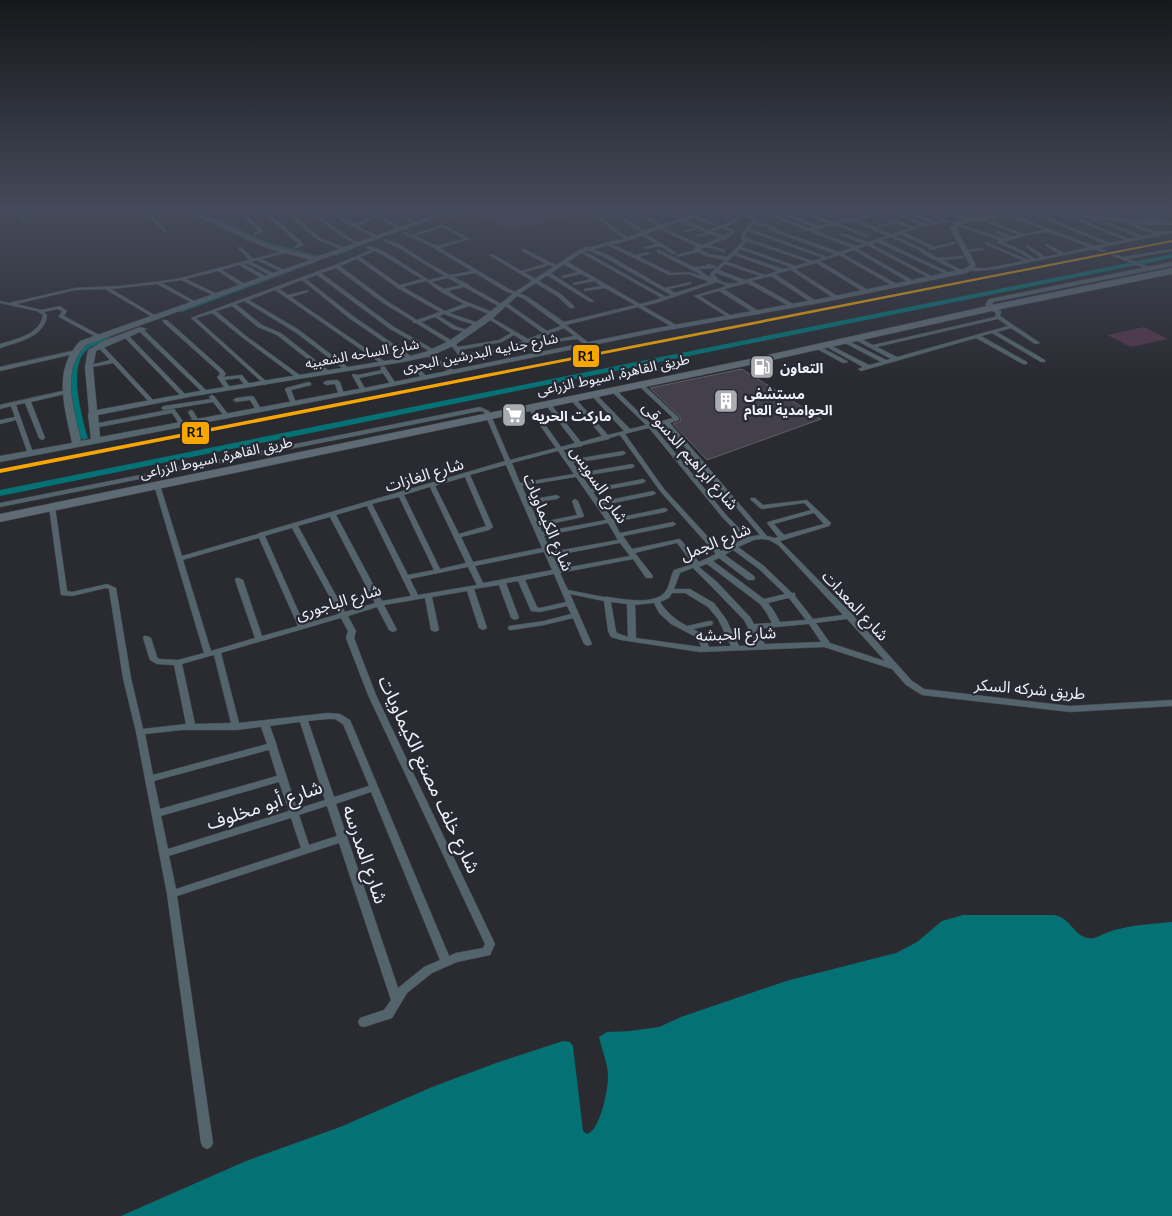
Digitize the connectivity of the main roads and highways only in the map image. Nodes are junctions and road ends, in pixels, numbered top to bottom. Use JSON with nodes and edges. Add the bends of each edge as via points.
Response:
{"nodes":[{"id":1,"x":1172,"y":271,"type":"edge"},
{"id":2,"x":995,"y":309,"type":"junction"},
{"id":3,"x":487,"y":414,"type":"junction"},
{"id":4,"x":0,"y":512,"type":"edge"},
{"id":5,"x":0,"y":518,"type":"edge"}],
"edges":[{"from":1,"to":2,"type":"highway","name":"طريق القاهرة, اسيوط الزراعى","via":[[1015,301]]},
{"from":2,"to":3,"type":"highway","name":"طريق القاهرة, اسيوط الزراعى"},
{"from":2,"to":3,"type":"highway","name":"طريق القاهرة, اسيوط الزراعى"},
{"from":3,"to":4,"type":"highway","name":"طريق القاهرة, اسيوط الزراعى"},
{"from":3,"to":5,"type":"highway","name":"طريق القاهرة, اسيوط الزراعى"}]}
